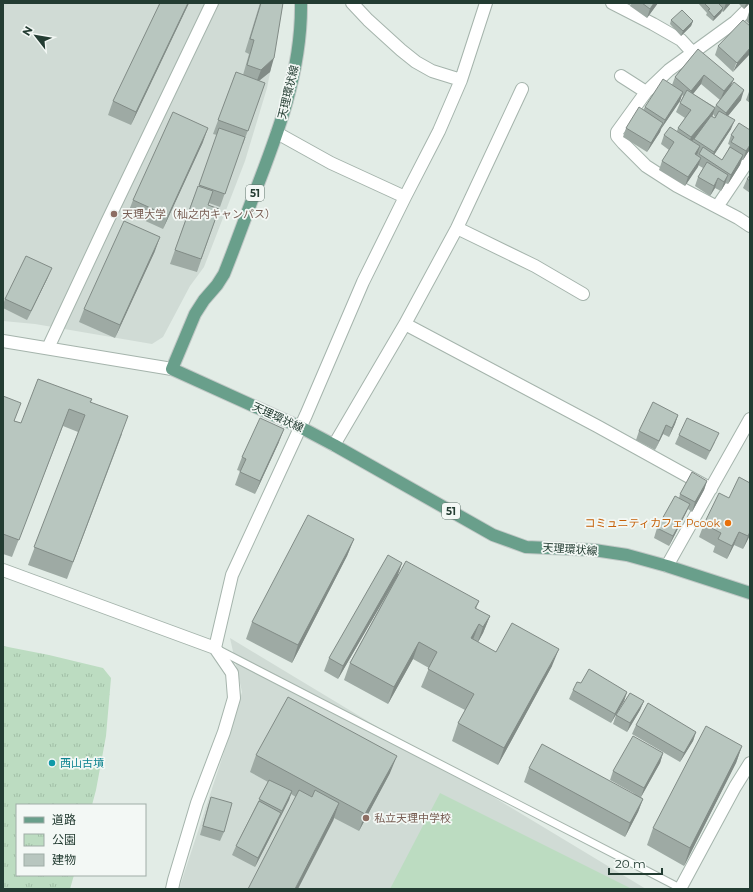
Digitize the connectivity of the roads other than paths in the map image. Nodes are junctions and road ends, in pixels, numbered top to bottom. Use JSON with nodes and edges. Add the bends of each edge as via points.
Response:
{"nodes":[{"id":1,"x":212,"y":3,"type":"edge"},
{"id":2,"x":301,"y":3,"type":"edge"},
{"id":3,"x":352,"y":3,"type":"edge"},
{"id":4,"x":486,"y":3,"type":"edge"},
{"id":5,"x":612,"y":3,"type":"edge"},
{"id":6,"x":750,"y":7,"type":"edge"},
{"id":7,"x":693,"y":53,"type":"junction"},
{"id":8,"x":621,"y":76,"type":"dead end"},
{"id":9,"x":461,"y":80,"type":"junction"},
{"id":10,"x":522,"y":89,"type":"dead end"},
{"id":11,"x":646,"y":92,"type":"junction"},
{"id":12,"x":277,"y":133,"type":"junction"},
{"id":13,"x":750,"y":158,"type":"edge"},
{"id":14,"x":405,"y":198,"type":"junction"},
{"id":15,"x":717,"y":207,"type":"junction"},
{"id":16,"x":750,"y":226,"type":"edge"},
{"id":17,"x":457,"y":228,"type":"junction"},
{"id":18,"x":583,"y":294,"type":"dead end"},
{"id":19,"x":405,"y":324,"type":"junction"},
{"id":20,"x":3,"y":341,"type":"edge"},
{"id":21,"x":48,"y":348,"type":"junction"},
{"id":22,"x":172,"y":369,"type":"junction"},
{"id":23,"x":750,"y":419,"type":"edge"},
{"id":24,"x":300,"y":427,"type":"junction"},
{"id":25,"x":334,"y":445,"type":"junction"},
{"id":26,"x":711,"y":489,"type":"junction"},
{"id":27,"x":667,"y":566,"type":"junction"},
{"id":28,"x":3,"y":570,"type":"edge"},
{"id":29,"x":750,"y":593,"type":"edge"},
{"id":30,"x":215,"y":648,"type":"junction"},
{"id":31,"x":750,"y":763,"type":"edge"},
{"id":32,"x":172,"y":889,"type":"edge"},
{"id":33,"x":680,"y":889,"type":"edge"}],
"edges":[{"from":1,"to":21,"type":"street"},
{"from":2,"to":12,"type":"main road","name":"天理環状線","number":"51","via":[[297,57],[288,100]]},
{"from":3,"to":9,"type":"street","via":[[416,62],[432,71]]},
{"from":4,"to":9,"type":"street"},
{"from":5,"to":7,"type":"street","via":[[681,40]]},
{"from":6,"to":7,"type":"street","via":[[735,22]]},
{"from":7,"to":11,"type":"street","via":[[669,70]]},
{"from":8,"to":11,"type":"street"},
{"from":9,"to":14,"type":"street"},
{"from":10,"to":17,"type":"street"},
{"from":11,"to":15,"type":"street","via":[[617,132],[617,136],[646,166]]},
{"from":12,"to":14,"type":"street","via":[[331,163]]},
{"from":12,"to":22,"type":"main road","name":"天理環状線","number":"51","via":[[224,274],[195,314]]},
{"from":13,"to":15,"type":"street"},
{"from":14,"to":24,"type":"street","via":[[363,282]]},
{"from":15,"to":16,"type":"street"},
{"from":17,"to":18,"type":"street","via":[[535,266]]},
{"from":17,"to":19,"type":"street"},
{"from":19,"to":25,"type":"street"},
{"from":19,"to":26,"type":"street"},
{"from":20,"to":21,"type":"street"},
{"from":21,"to":22,"type":"street"},
{"from":22,"to":24,"type":"main road","name":"天理環状線","number":"51"},
{"from":23,"to":26,"type":"street"},
{"from":24,"to":25,"type":"main road","name":"天理環状線","number":"51"},
{"from":24,"to":30,"type":"street","via":[[232,575]]},
{"from":25,"to":27,"type":"main road","name":"天理環状線","number":"51","via":[[494,535],[511,542],[526,547],[609,552]]},
{"from":26,"to":27,"type":"street"},
{"from":27,"to":29,"type":"main road","name":"天理環状線","number":"51"},
{"from":28,"to":30,"type":"street"},
{"from":30,"to":32,"type":"street","via":[[232,673],[234,698],[197,803]]},
{"from":30,"to":33,"type":"lane"},
{"from":31,"to":33,"type":"street"}]}
